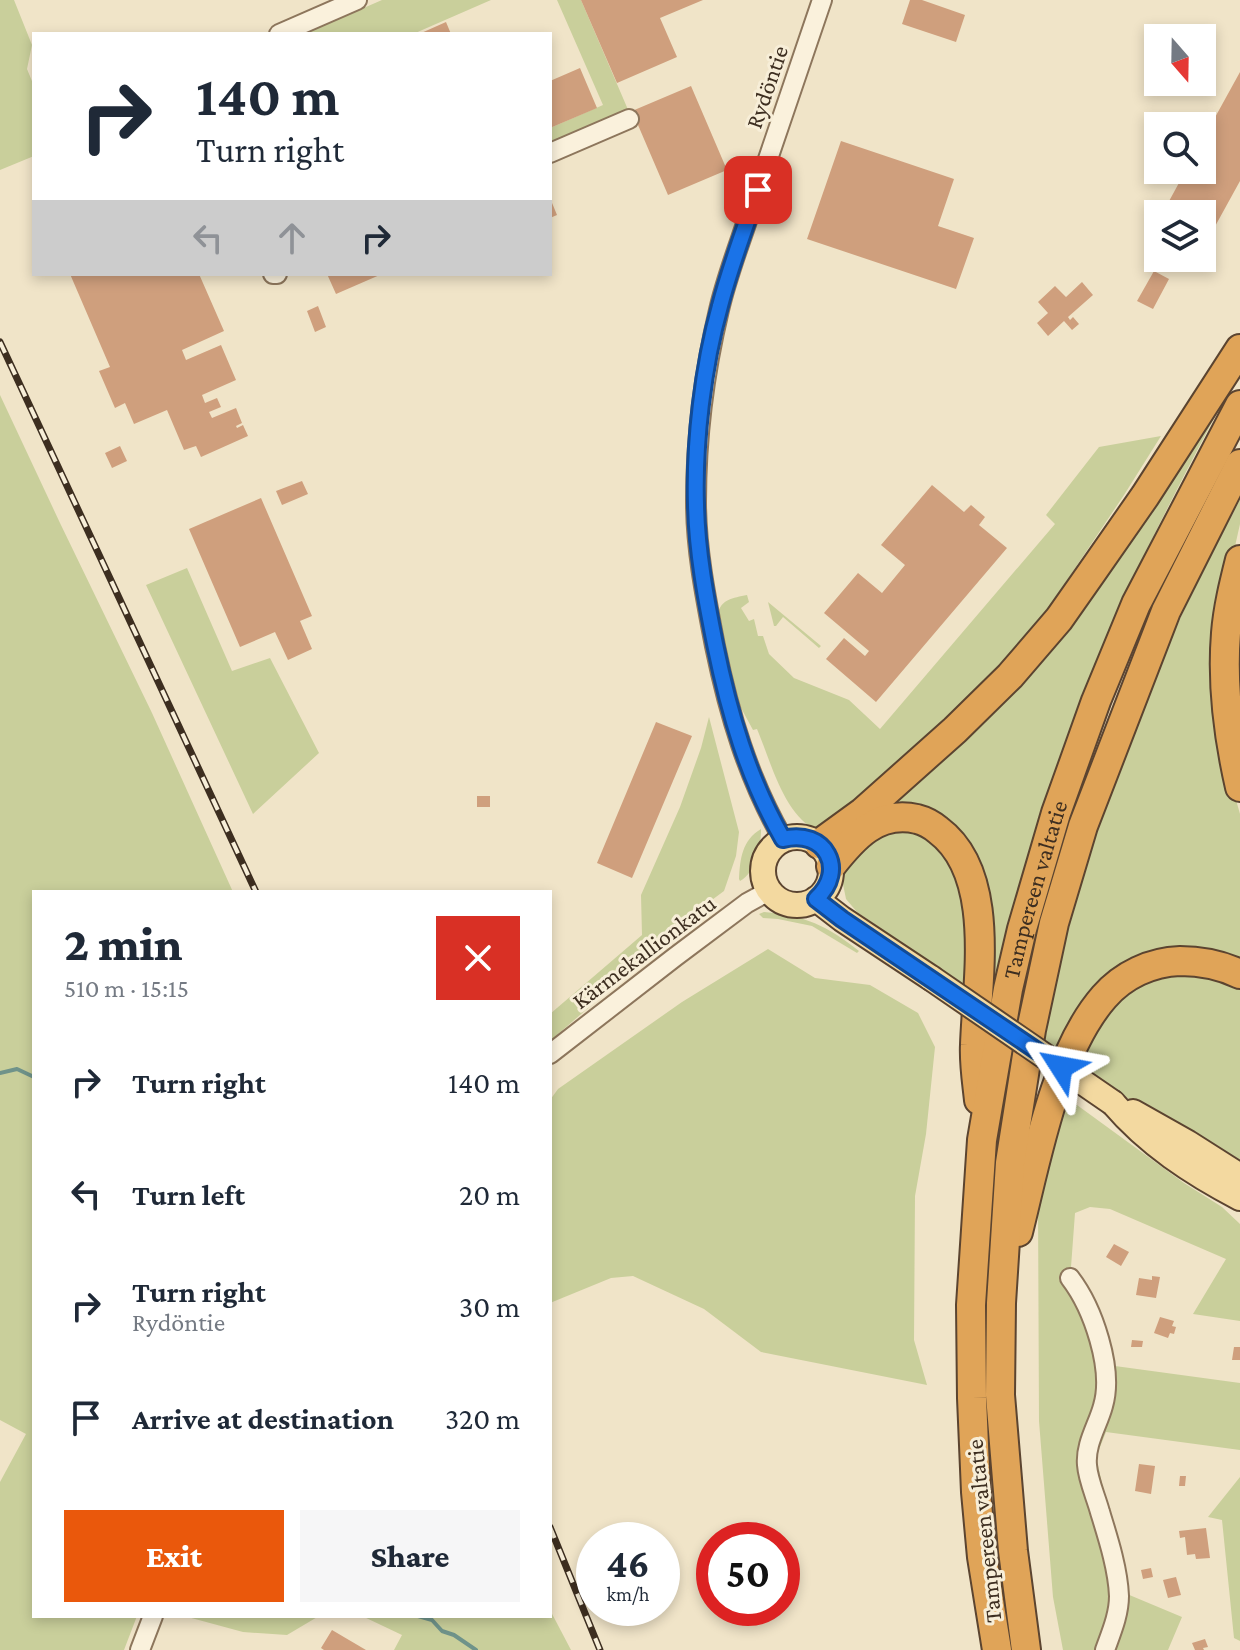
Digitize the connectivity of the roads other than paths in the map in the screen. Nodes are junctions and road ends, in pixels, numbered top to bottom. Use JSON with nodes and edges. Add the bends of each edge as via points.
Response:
{"nodes":[{"id":1,"x":357,"y":0,"type":"edge"},
{"id":2,"x":822,"y":0,"type":"edge"},
{"id":3,"x":284,"y":32,"type":"edge"},
{"id":4,"x":629,"y":119,"type":"dead end"},
{"id":5,"x":552,"y":152,"type":"edge"},
{"id":6,"x":1240,"y":349,"type":"edge"},
{"id":7,"x":1240,"y":405,"type":"edge"},
{"id":8,"x":1240,"y":464,"type":"edge"},
{"id":9,"x":1240,"y":560,"type":"edge"},
{"id":10,"x":1240,"y":787,"type":"edge"},
{"id":11,"x":783,"y":839,"type":"junction"},
{"id":12,"x":825,"y":855,"type":"junction"},
{"id":13,"x":769,"y":891,"type":"junction"},
{"id":14,"x":816,"y":899,"type":"junction"},
{"id":15,"x":1240,"y":974,"type":"edge"},
{"id":16,"x":552,"y":1052,"type":"edge"},
{"id":17,"x":1113,"y":1103,"type":"junction"},
{"id":18,"x":982,"y":1140,"type":"junction"},
{"id":19,"x":1240,"y":1176,"type":"edge"},
{"id":20,"x":1240,"y":1198,"type":"edge"},
{"id":21,"x":1070,"y":1278,"type":"dead end"},
{"id":22,"x":1001,"y":1303,"type":"junction"},
{"id":23,"x":152,"y":1618,"type":"edge"},
{"id":24,"x":140,"y":1650,"type":"edge"},
{"id":25,"x":997,"y":1650,"type":"edge"},
{"id":26,"x":1026,"y":1650,"type":"edge"},
{"id":27,"x":1105,"y":1650,"type":"edge"}],
"edges":[{"from":1,"to":3,"type":"street"},
{"from":2,"to":11,"type":"street","name":"Rydöntie","via":[[719,306],[697,457],[700,550],[726,698],[745,759]]},
{"from":4,"to":5,"type":"street"},
{"from":6,"to":12,"type":"highway","via":[[1059,619],[1010,676],[863,812]]},
{"from":7,"to":18,"type":"highway","name":"Tampereen valtatie","via":[[1136,604],[1056,813],[1011,974]]},
{"from":8,"to":22,"type":"highway","name":"Tampereen valtatie","via":[[1166,611],[1083,826],[1054,923],[1010,1163]]},
{"from":9,"to":10,"type":"highway","via":[[1225,652]]},
{"from":11,"to":12,"type":"main road","via":[[804,837]]},
{"from":11,"to":13,"type":"main road","via":[[763,864]]},
{"from":12,"to":14,"type":"main road","via":[[830,882]]},
{"from":12,"to":18,"type":"highway","via":[[871,824],[905,817],[934,827],[966,863],[978,915],[974,1050]]},
{"from":13,"to":14,"type":"main road","via":[[787,904]]},
{"from":13,"to":16,"type":"street","name":"Kärmekallionkatu"},
{"from":14,"to":17,"type":"main road","bridge":true},
{"from":15,"to":22,"type":"highway","via":[[1204,963],[1154,965],[1122,980],[1095,1008],[1069,1058],[1047,1119]]},
{"from":17,"to":19,"type":"main road"},
{"from":17,"to":20,"type":"main road","via":[[1174,1159]]},
{"from":18,"to":25,"type":"highway","name":"Tampereen valtatie","via":[[971,1305],[972,1398],[982,1557]]},
{"from":21,"to":27,"type":"street","via":[[1088,1307],[1108,1384],[1087,1456],[1119,1596]]},
{"from":22,"to":26,"type":"highway","name":"Tampereen valtatie","via":[[1005,1471]]},
{"from":23,"to":24,"type":"street"}]}
